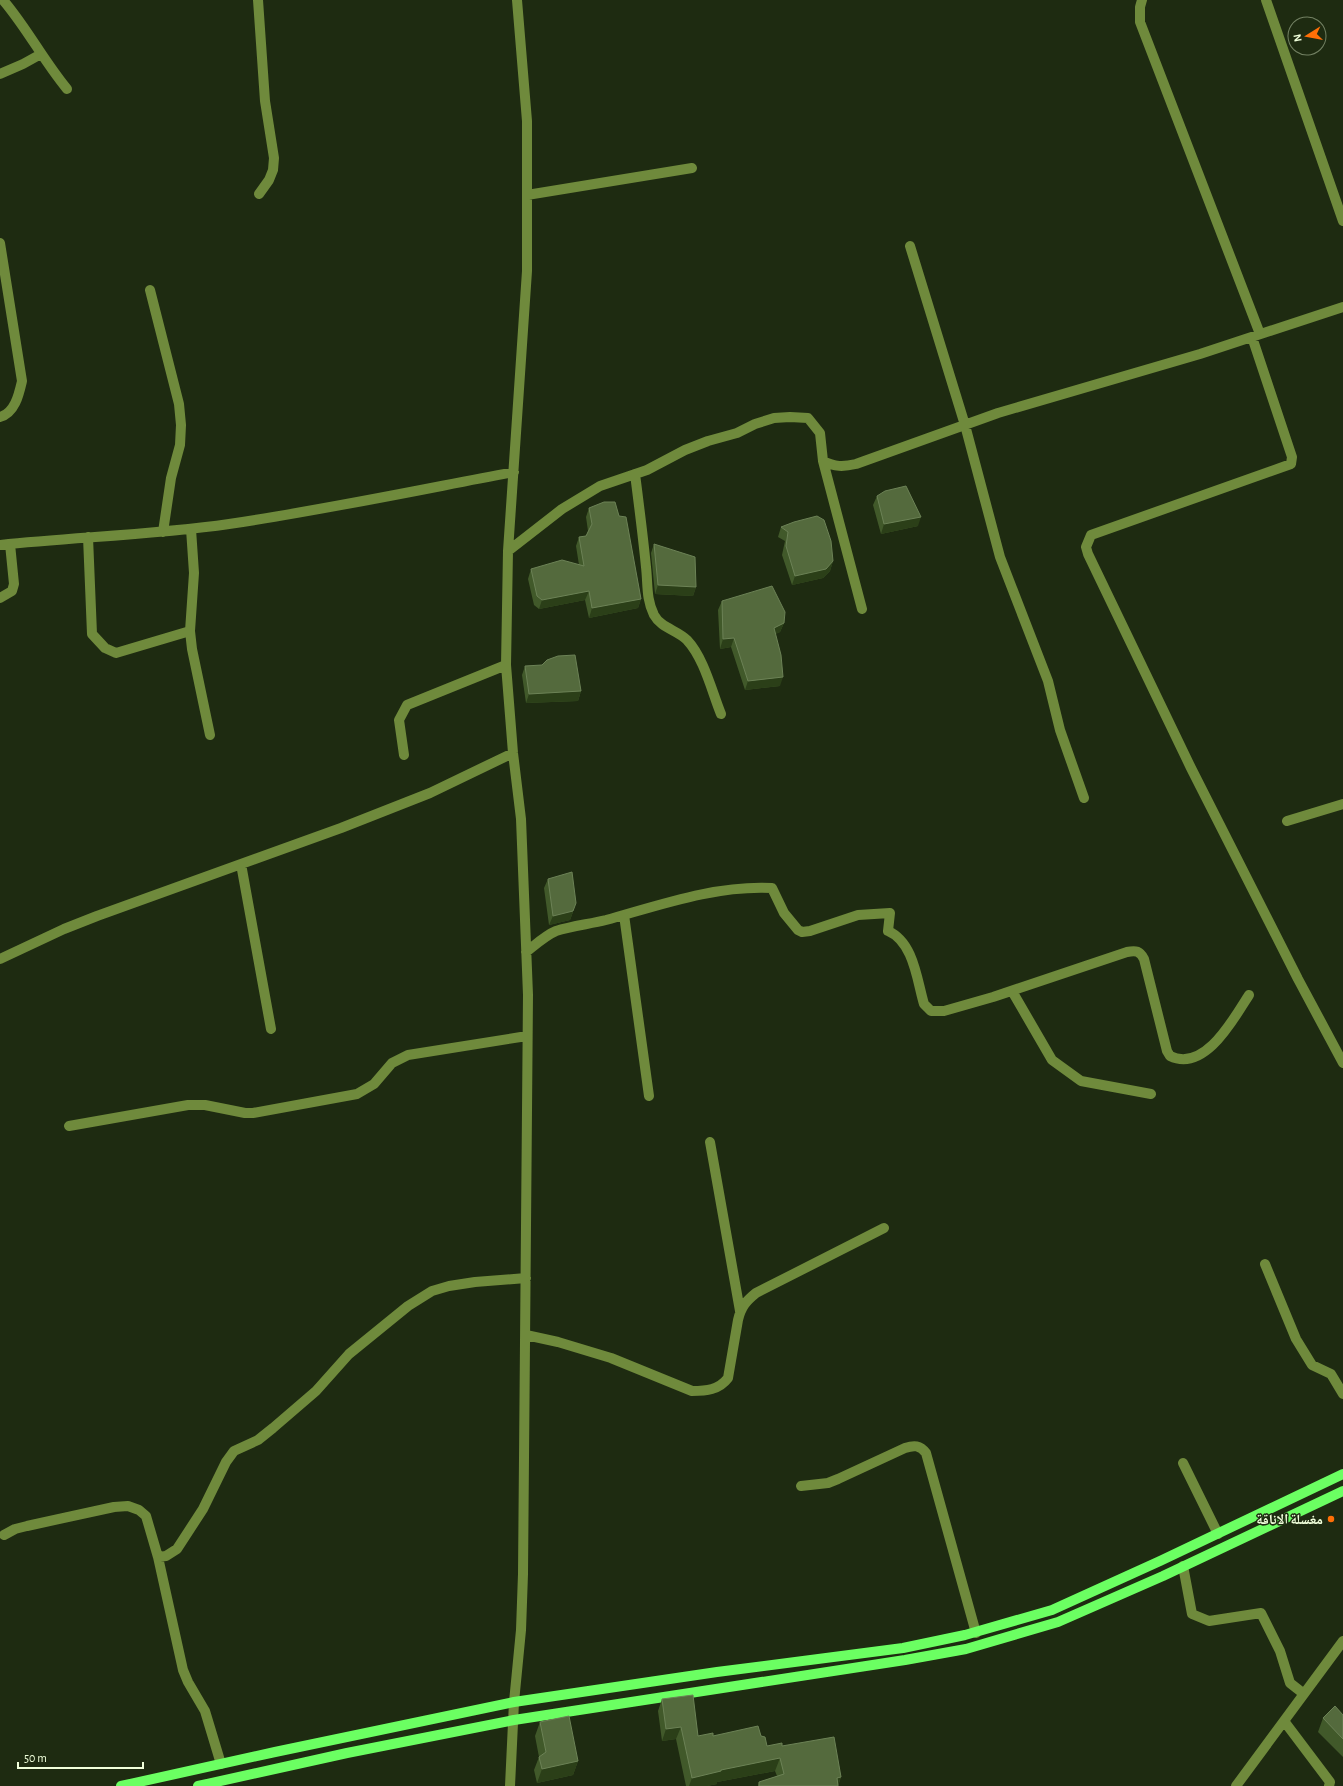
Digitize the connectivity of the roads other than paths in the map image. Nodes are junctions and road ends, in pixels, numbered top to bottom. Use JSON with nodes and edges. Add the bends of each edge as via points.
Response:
{"nodes":[{"id":1,"x":3,"y":0,"type":"edge"},
{"id":2,"x":258,"y":0,"type":"edge"},
{"id":3,"x":517,"y":0,"type":"edge"},
{"id":4,"x":1142,"y":0,"type":"edge"},
{"id":5,"x":1266,"y":0,"type":"edge"},
{"id":6,"x":41,"y":54,"type":"junction"},
{"id":7,"x":0,"y":74,"type":"edge"},
{"id":8,"x":67,"y":88,"type":"dead end"},
{"id":9,"x":692,"y":168,"type":"dead end"},
{"id":10,"x":259,"y":194,"type":"dead end"},
{"id":11,"x":527,"y":195,"type":"junction"},
{"id":12,"x":1343,"y":221,"type":"edge"},
{"id":13,"x":0,"y":244,"type":"edge"},
{"id":14,"x":910,"y":246,"type":"dead end"},
{"id":15,"x":150,"y":290,"type":"dead end"},
{"id":16,"x":1343,"y":307,"type":"edge"},
{"id":17,"x":1256,"y":336,"type":"junction"},
{"id":18,"x":0,"y":417,"type":"edge"},
{"id":19,"x":965,"y":425,"type":"junction"},
{"id":20,"x":823,"y":461,"type":"junction"},
{"id":21,"x":514,"y":472,"type":"junction"},
{"id":22,"x":635,"y":474,"type":"junction"},
{"id":23,"x":191,"y":529,"type":"junction"},
{"id":24,"x":163,"y":532,"type":"junction"},
{"id":25,"x":88,"y":537,"type":"junction"},
{"id":26,"x":5,"y":544,"type":"edge"},
{"id":27,"x":508,"y":551,"type":"junction"},
{"id":28,"x":0,"y":598,"type":"edge"},
{"id":29,"x":862,"y":609,"type":"dead end"},
{"id":30,"x":190,"y":631,"type":"junction"},
{"id":31,"x":506,"y":665,"type":"junction"},
{"id":32,"x":721,"y":714,"type":"dead end"},
{"id":33,"x":210,"y":736,"type":"dead end"},
{"id":34,"x":513,"y":753,"type":"junction"},
{"id":35,"x":404,"y":755,"type":"dead end"},
{"id":36,"x":1084,"y":798,"type":"dead end"},
{"id":37,"x":1343,"y":804,"type":"edge"},
{"id":38,"x":1287,"y":821,"type":"dead end"},
{"id":39,"x":241,"y":864,"type":"junction"},
{"id":40,"x":624,"y":915,"type":"junction"},
{"id":41,"x":526,"y":952,"type":"junction"},
{"id":42,"x":0,"y":959,"type":"edge"},
{"id":43,"x":1012,"y":991,"type":"junction"},
{"id":44,"x":1250,"y":995,"type":"dead end"},
{"id":45,"x":271,"y":1028,"type":"dead end"},
{"id":46,"x":527,"y":1036,"type":"junction"},
{"id":47,"x":1343,"y":1063,"type":"edge"},
{"id":48,"x":1151,"y":1094,"type":"dead end"},
{"id":49,"x":649,"y":1096,"type":"dead end"},
{"id":50,"x":69,"y":1126,"type":"dead end"},
{"id":51,"x":710,"y":1142,"type":"dead end"},
{"id":52,"x":884,"y":1228,"type":"dead end"},
{"id":53,"x":1266,"y":1264,"type":"dead end"},
{"id":54,"x":526,"y":1278,"type":"junction"},
{"id":55,"x":740,"y":1311,"type":"junction"},
{"id":56,"x":526,"y":1335,"type":"junction"},
{"id":57,"x":1343,"y":1394,"type":"edge"},
{"id":58,"x":1183,"y":1463,"type":"dead end"},
{"id":59,"x":1343,"y":1474,"type":"edge"},
{"id":60,"x":801,"y":1486,"type":"dead end"},
{"id":61,"x":1343,"y":1491,"type":"edge"},
{"id":62,"x":1218,"y":1534,"type":"junction"},
{"id":63,"x":4,"y":1535,"type":"dead end"},
{"id":64,"x":158,"y":1557,"type":"junction"},
{"id":65,"x":1183,"y":1566,"type":"junction"},
{"id":66,"x":976,"y":1632,"type":"junction"},
{"id":67,"x":1343,"y":1641,"type":"edge"},
{"id":68,"x":903,"y":1648,"type":"junction"},
{"id":69,"x":905,"y":1660,"type":"junction"},
{"id":70,"x":1304,"y":1694,"type":"junction"},
{"id":71,"x":514,"y":1702,"type":"junction"},
{"id":72,"x":514,"y":1720,"type":"junction"},
{"id":73,"x":1284,"y":1721,"type":"junction"},
{"id":74,"x":221,"y":1764,"type":"junction"},
{"id":75,"x":121,"y":1786,"type":"edge"},
{"id":76,"x":198,"y":1786,"type":"edge"},
{"id":77,"x":510,"y":1786,"type":"edge"},
{"id":78,"x":1236,"y":1786,"type":"edge"},
{"id":79,"x":1329,"y":1786,"type":"edge"}],
"edges":[{"from":1,"to":6,"type":"street"},
{"from":2,"to":10,"type":"street","via":[[263,81],[274,158],[271,175]]},
{"from":3,"to":11,"type":"street","via":[[527,121]]},
{"from":4,"to":17,"type":"street","via":[[1140,22]]},
{"from":5,"to":12,"type":"street"},
{"from":6,"to":7,"type":"street"},
{"from":6,"to":8,"type":"street"},
{"from":9,"to":11,"type":"street"},
{"from":11,"to":21,"type":"street","via":[[528,271]]},
{"from":13,"to":18,"type":"street","via":[[22,381],[18,398],[12,408]]},
{"from":14,"to":19,"type":"street"},
{"from":15,"to":24,"type":"street","via":[[179,404],[181,425],[180,445],[171,478]]},
{"from":16,"to":17,"type":"street"},
{"from":17,"to":19,"type":"street"},
{"from":17,"to":47,"type":"street","via":[[1292,457],[1291,464],[1091,535],[1086,547],[1191,768]]},
{"from":19,"to":20,"type":"street","via":[[856,464],[839,467]]},
{"from":19,"to":36,"type":"street","via":[[1000,557],[1048,681],[1060,730]]},
{"from":20,"to":22,"type":"street","via":[[820,433],[808,418],[774,418],[685,450]]},
{"from":20,"to":29,"type":"street"},
{"from":21,"to":23,"type":"street"},
{"from":21,"to":27,"type":"street"},
{"from":22,"to":27,"type":"street","via":[[600,486],[562,509]]},
{"from":22,"to":32,"type":"street","via":[[647,593],[651,609],[661,624],[687,640],[699,659]]},
{"from":23,"to":24,"type":"street"},
{"from":23,"to":30,"type":"street","via":[[194,572]]},
{"from":24,"to":25,"type":"street"},
{"from":25,"to":26,"type":"street"},
{"from":25,"to":30,"type":"street","via":[[92,634],[105,648],[116,653]]},
{"from":26,"to":28,"type":"street","via":[[14,584],[12,591]]},
{"from":27,"to":31,"type":"street"},
{"from":30,"to":33,"type":"street"},
{"from":31,"to":34,"type":"street"},
{"from":31,"to":35,"type":"street","via":[[407,705],[399,720]]},
{"from":34,"to":39,"type":"street","via":[[430,793]]},
{"from":34,"to":41,"type":"street","via":[[521,819]]},
{"from":37,"to":38,"type":"street"},
{"from":39,"to":42,"type":"street","via":[[78,923]]},
{"from":39,"to":45,"type":"street"},
{"from":40,"to":41,"type":"street","via":[[555,932]]},
{"from":40,"to":43,"type":"street","via":[[687,897],[721,891],[772,888],[784,913],[802,932],[858,915],[890,913],[888,931],[905,946],[912,958],[924,1004],[931,1011],[944,1011]]},
{"from":40,"to":49,"type":"street"},
{"from":41,"to":46,"type":"street"},
{"from":43,"to":44,"type":"street","via":[[1128,952],[1140,952],[1144,959],[1167,1051],[1170,1056],[1183,1060],[1202,1053],[1221,1038]]},
{"from":43,"to":48,"type":"street","via":[[1052,1060],[1081,1082]]},
{"from":46,"to":50,"type":"street","via":[[408,1055],[392,1063],[374,1084],[357,1094],[253,1113],[205,1105],[173,1106]]},
{"from":46,"to":54,"type":"street"},
{"from":51,"to":55,"type":"street"},
{"from":52,"to":55,"type":"street","via":[[756,1292],[745,1301]]},
{"from":53,"to":57,"type":"street","via":[[1296,1339],[1312,1365],[1331,1374]]},
{"from":54,"to":56,"type":"street"},
{"from":54,"to":64,"type":"street","via":[[449,1286],[432,1291],[408,1306],[349,1354],[316,1391],[279,1423],[258,1440],[234,1451],[203,1509],[177,1549],[166,1556]]},
{"from":55,"to":56,"type":"street","via":[[728,1378],[717,1388],[704,1391],[692,1391],[603,1356]]},
{"from":56,"to":71,"type":"street","via":[[523,1574]]},
{"from":58,"to":62,"type":"street"},
{"from":59,"to":62,"type":"main road"},
{"from":60,"to":66,"type":"street","via":[[828,1483],[905,1448],[916,1446],[923,1449]]},
{"from":61,"to":65,"type":"main road"},
{"from":62,"to":66,"type":"main road","via":[[1052,1610]]},
{"from":63,"to":64,"type":"street","via":[[27,1526],[128,1506],[146,1516]]},
{"from":64,"to":74,"type":"street","via":[[183,1670],[204,1711]]},
{"from":65,"to":69,"type":"main road","via":[[1058,1622],[966,1649]]},
{"from":65,"to":70,"type":"street","via":[[1192,1614],[1209,1621],[1260,1614],[1280,1651],[1290,1683]]},
{"from":66,"to":68,"type":"main road"},
{"from":67,"to":70,"type":"street"},
{"from":68,"to":69,"type":"main road"},
{"from":68,"to":71,"type":"main road"},
{"from":69,"to":72,"type":"main road"},
{"from":70,"to":73,"type":"street"},
{"from":71,"to":72,"type":"street"},
{"from":71,"to":74,"type":"main road"},
{"from":72,"to":76,"type":"main road"},
{"from":72,"to":77,"type":"street"},
{"from":73,"to":78,"type":"street"},
{"from":73,"to":79,"type":"street","via":[[1330,1782]]},
{"from":74,"to":75,"type":"main road"}]}
